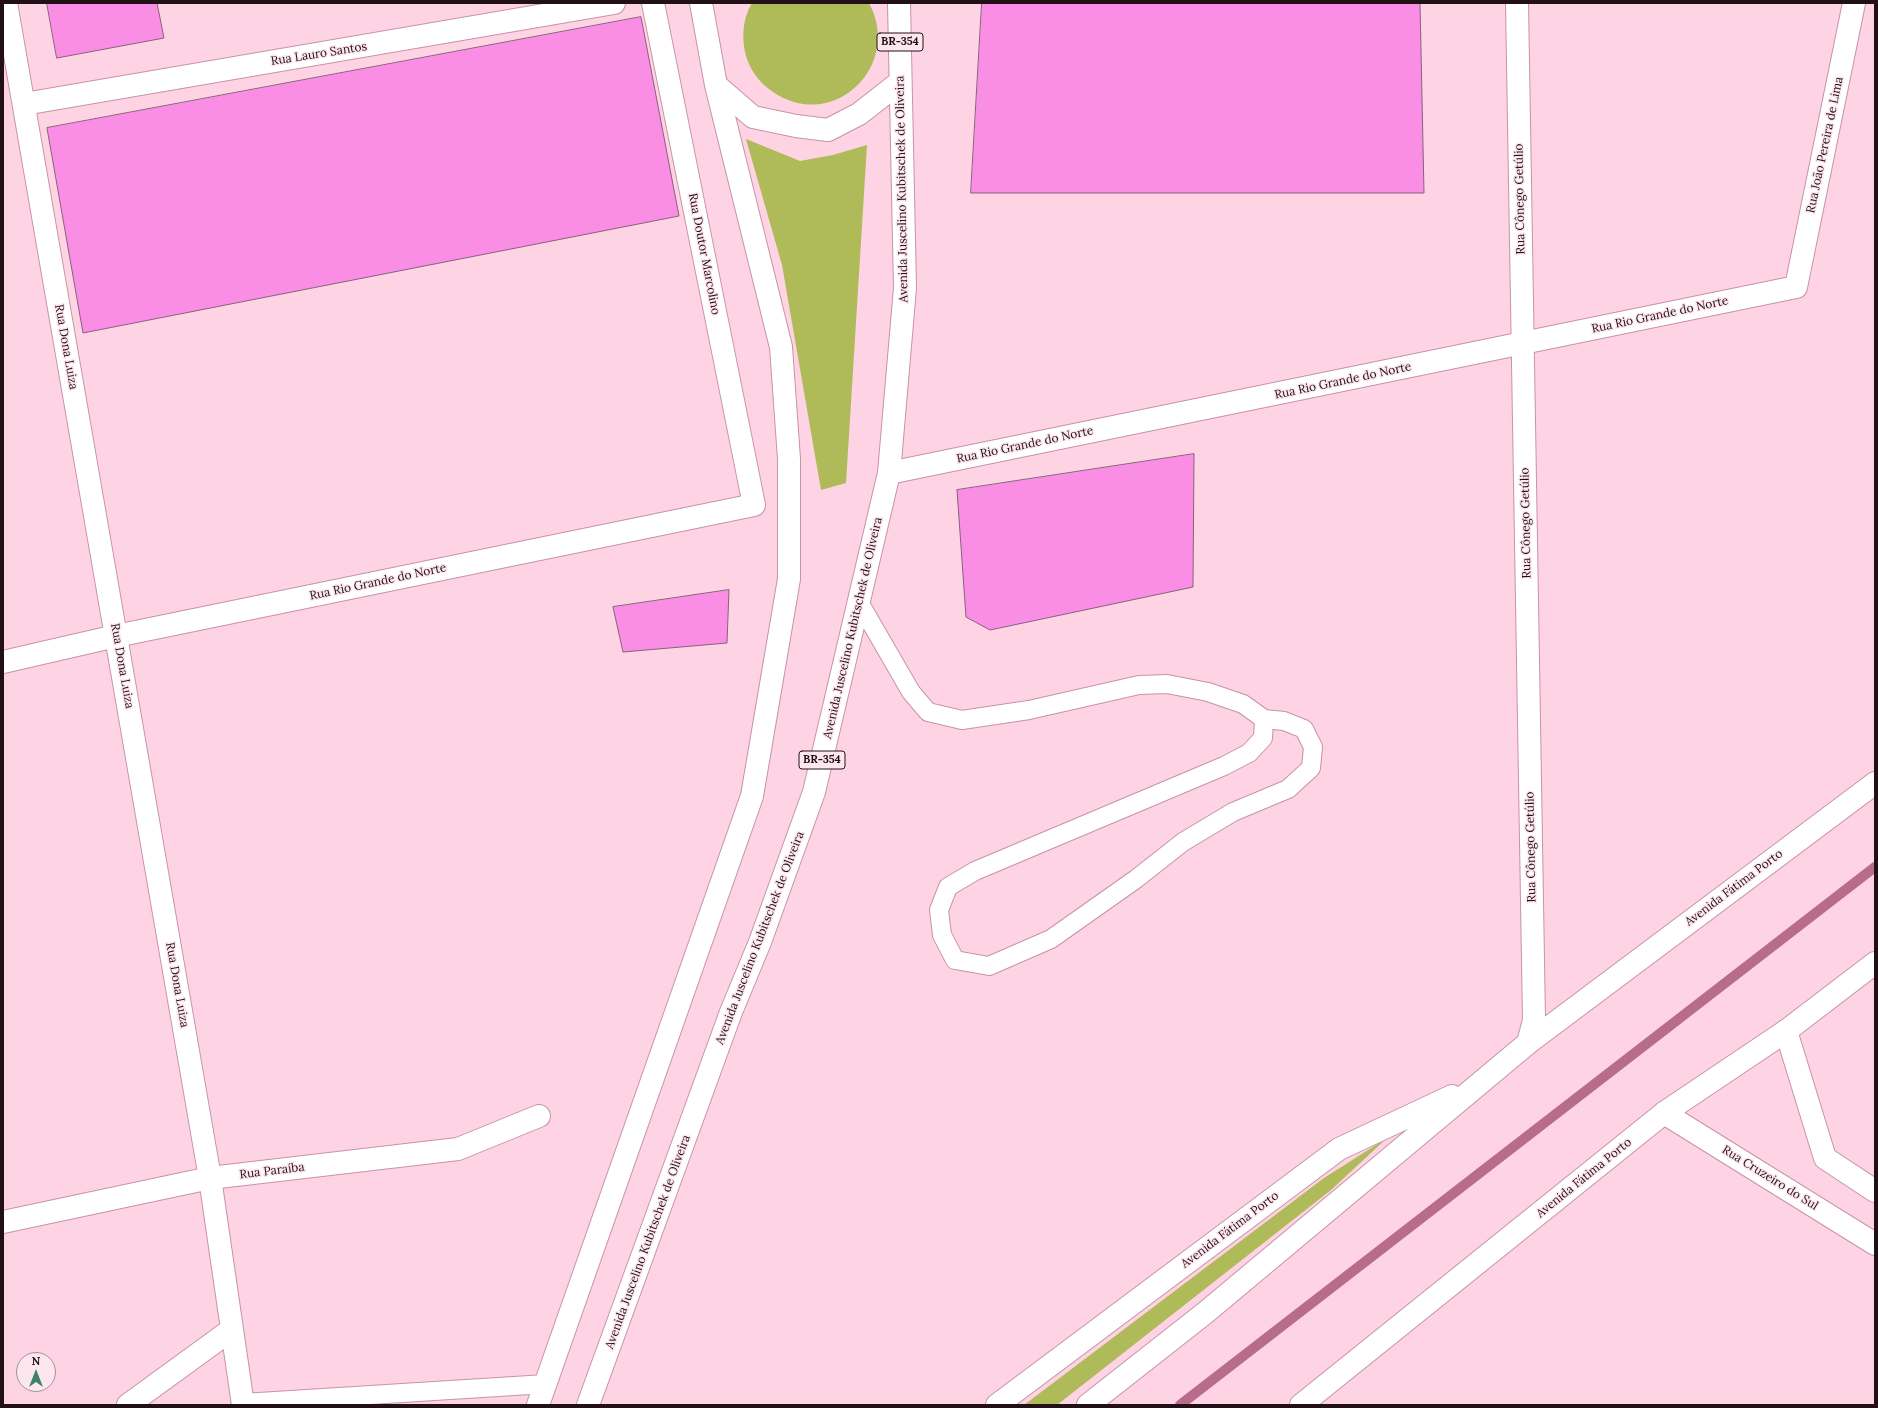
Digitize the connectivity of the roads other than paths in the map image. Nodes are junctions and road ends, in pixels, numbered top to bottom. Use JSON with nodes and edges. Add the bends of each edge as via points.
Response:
{"nodes":[{"id":1,"x":6,"y":3,"type":"edge"},
{"id":2,"x":614,"y":3,"type":"edge"},
{"id":3,"x":654,"y":3,"type":"edge"},
{"id":4,"x":700,"y":3,"type":"edge"},
{"id":5,"x":899,"y":3,"type":"edge"},
{"id":6,"x":1517,"y":3,"type":"edge"},
{"id":7,"x":1854,"y":3,"type":"edge"},
{"id":8,"x":900,"y":82,"type":"junction"},
{"id":9,"x":716,"y":85,"type":"junction"},
{"id":10,"x":24,"y":104,"type":"junction"},
{"id":11,"x":1796,"y":287,"type":"joint"},
{"id":12,"x":1523,"y":344,"type":"junction"},
{"id":13,"x":889,"y":473,"type":"junction"},
{"id":14,"x":754,"y":504,"type":"joint"},
{"id":15,"x":860,"y":602,"type":"junction"},
{"id":16,"x":116,"y":636,"type":"junction"},
{"id":17,"x":3,"y":662,"type":"edge"},
{"id":18,"x":1264,"y":719,"type":"junction"},
{"id":19,"x":1875,"y":783,"type":"edge"},
{"id":20,"x":1875,"y":963,"type":"edge"},
{"id":21,"x":1786,"y":1031,"type":"junction"},
{"id":22,"x":1528,"y":1043,"type":"junction"},
{"id":23,"x":1480,"y":1082,"type":"junction"},
{"id":24,"x":1664,"y":1113,"type":"junction"},
{"id":25,"x":539,"y":1116,"type":"dead end"},
{"id":26,"x":210,"y":1178,"type":"junction"},
{"id":27,"x":1875,"y":1191,"type":"edge"},
{"id":28,"x":3,"y":1222,"type":"edge"},
{"id":29,"x":1875,"y":1244,"type":"edge"},
{"id":30,"x":231,"y":1330,"type":"junction"},
{"id":31,"x":546,"y":1384,"type":"junction"},
{"id":32,"x":131,"y":1404,"type":"edge"},
{"id":33,"x":243,"y":1404,"type":"edge"},
{"id":34,"x":538,"y":1405,"type":"edge"},
{"id":35,"x":588,"y":1405,"type":"edge"},
{"id":36,"x":997,"y":1405,"type":"edge"},
{"id":37,"x":1088,"y":1405,"type":"edge"},
{"id":38,"x":1303,"y":1405,"type":"edge"}],
"edges":[{"from":1,"to":10,"type":"street","name":"Rua Dona Luiza"},
{"from":2,"to":10,"type":"street","name":"Rua Lauro Santos"},
{"from":3,"to":14,"type":"street","name":"Rua Doutor Marcolino"},
{"from":4,"to":9,"type":"street"},
{"from":5,"to":8,"type":"street","name":"Avenida Juscelino Kubitschek de Oliveira","number":"BR-354"},
{"from":6,"to":12,"type":"street","name":"Rua Cônego Getúlio"},
{"from":7,"to":11,"type":"street","name":"Rua João Pereira de Lima"},
{"from":8,"to":9,"type":"street","via":[[859,114],[828,130],[753,118]]},
{"from":8,"to":13,"type":"street","name":"Avenida Juscelino Kubitschek de Oliveira","number":"BR-354","via":[[905,288]]},
{"from":9,"to":31,"type":"street","via":[[781,347],[789,460],[789,579],[752,796]]},
{"from":10,"to":16,"type":"street","name":"Rua Dona Luiza"},
{"from":11,"to":12,"type":"street","name":"Rua Rio Grande do Norte"},
{"from":12,"to":13,"type":"street","name":"Rua Rio Grande do Norte"},
{"from":12,"to":22,"type":"street","name":"Rua Cônego Getúlio","via":[[1534,1020]]},
{"from":13,"to":15,"type":"street","name":"Avenida Juscelino Kubitschek de Oliveira","number":"BR-354"},
{"from":14,"to":16,"type":"street","name":"Rua Rio Grande do Norte"},
{"from":15,"to":18,"type":"lane","via":[[910,692],[928,712],[962,720],[1029,710],[1139,685],[1167,684],[1208,692],[1243,704]]},
{"from":15,"to":35,"type":"street","name":"Avenida Juscelino Kubitschek de Oliveira","number":"BR-354","via":[[814,792]]},
{"from":16,"to":17,"type":"street","name":"Rua Rio Grande do Norte"},
{"from":16,"to":26,"type":"street","name":"Rua Dona Luiza"},
{"from":18,"to":18,"type":"lane","via":[[1263,738],[1249,753],[1224,766],[975,871],[948,887],[939,910],[942,935],[955,960],[989,966],[1051,939],[1136,879],[1182,842],[1233,812],[1288,789],[1311,768],[1313,747],[1304,729],[1284,721]]},
{"from":19,"to":22,"type":"street","name":"Avenida Fátima Porto"},
{"from":20,"to":21,"type":"street","name":"Avenida Fátima Porto"},
{"from":21,"to":24,"type":"street","name":"Avenida Fátima Porto"},
{"from":21,"to":27,"type":"street","via":[[1825,1158]]},
{"from":22,"to":23,"type":"street","name":"Avenida Fátima Porto"},
{"from":23,"to":36,"type":"street","name":"Avenida Fátima Porto","via":[[1339,1149]]},
{"from":23,"to":37,"type":"street","name":"Avenida Fátima Porto","via":[[1205,1313]]},
{"from":24,"to":29,"type":"street","name":"Rua Cruzeiro do Sul"},
{"from":24,"to":38,"type":"street","name":"Avenida Fátima Porto"},
{"from":25,"to":26,"type":"street","name":"Rua Paraíba","via":[[458,1149]]},
{"from":26,"to":28,"type":"street","name":"Rua Paraíba"},
{"from":26,"to":30,"type":"street","name":"Rua Dona Luiza"},
{"from":30,"to":32,"type":"street"},
{"from":30,"to":33,"type":"street","name":"Rua Dona Luiza"},
{"from":31,"to":33,"type":"lane"},
{"from":31,"to":34,"type":"street"}]}
